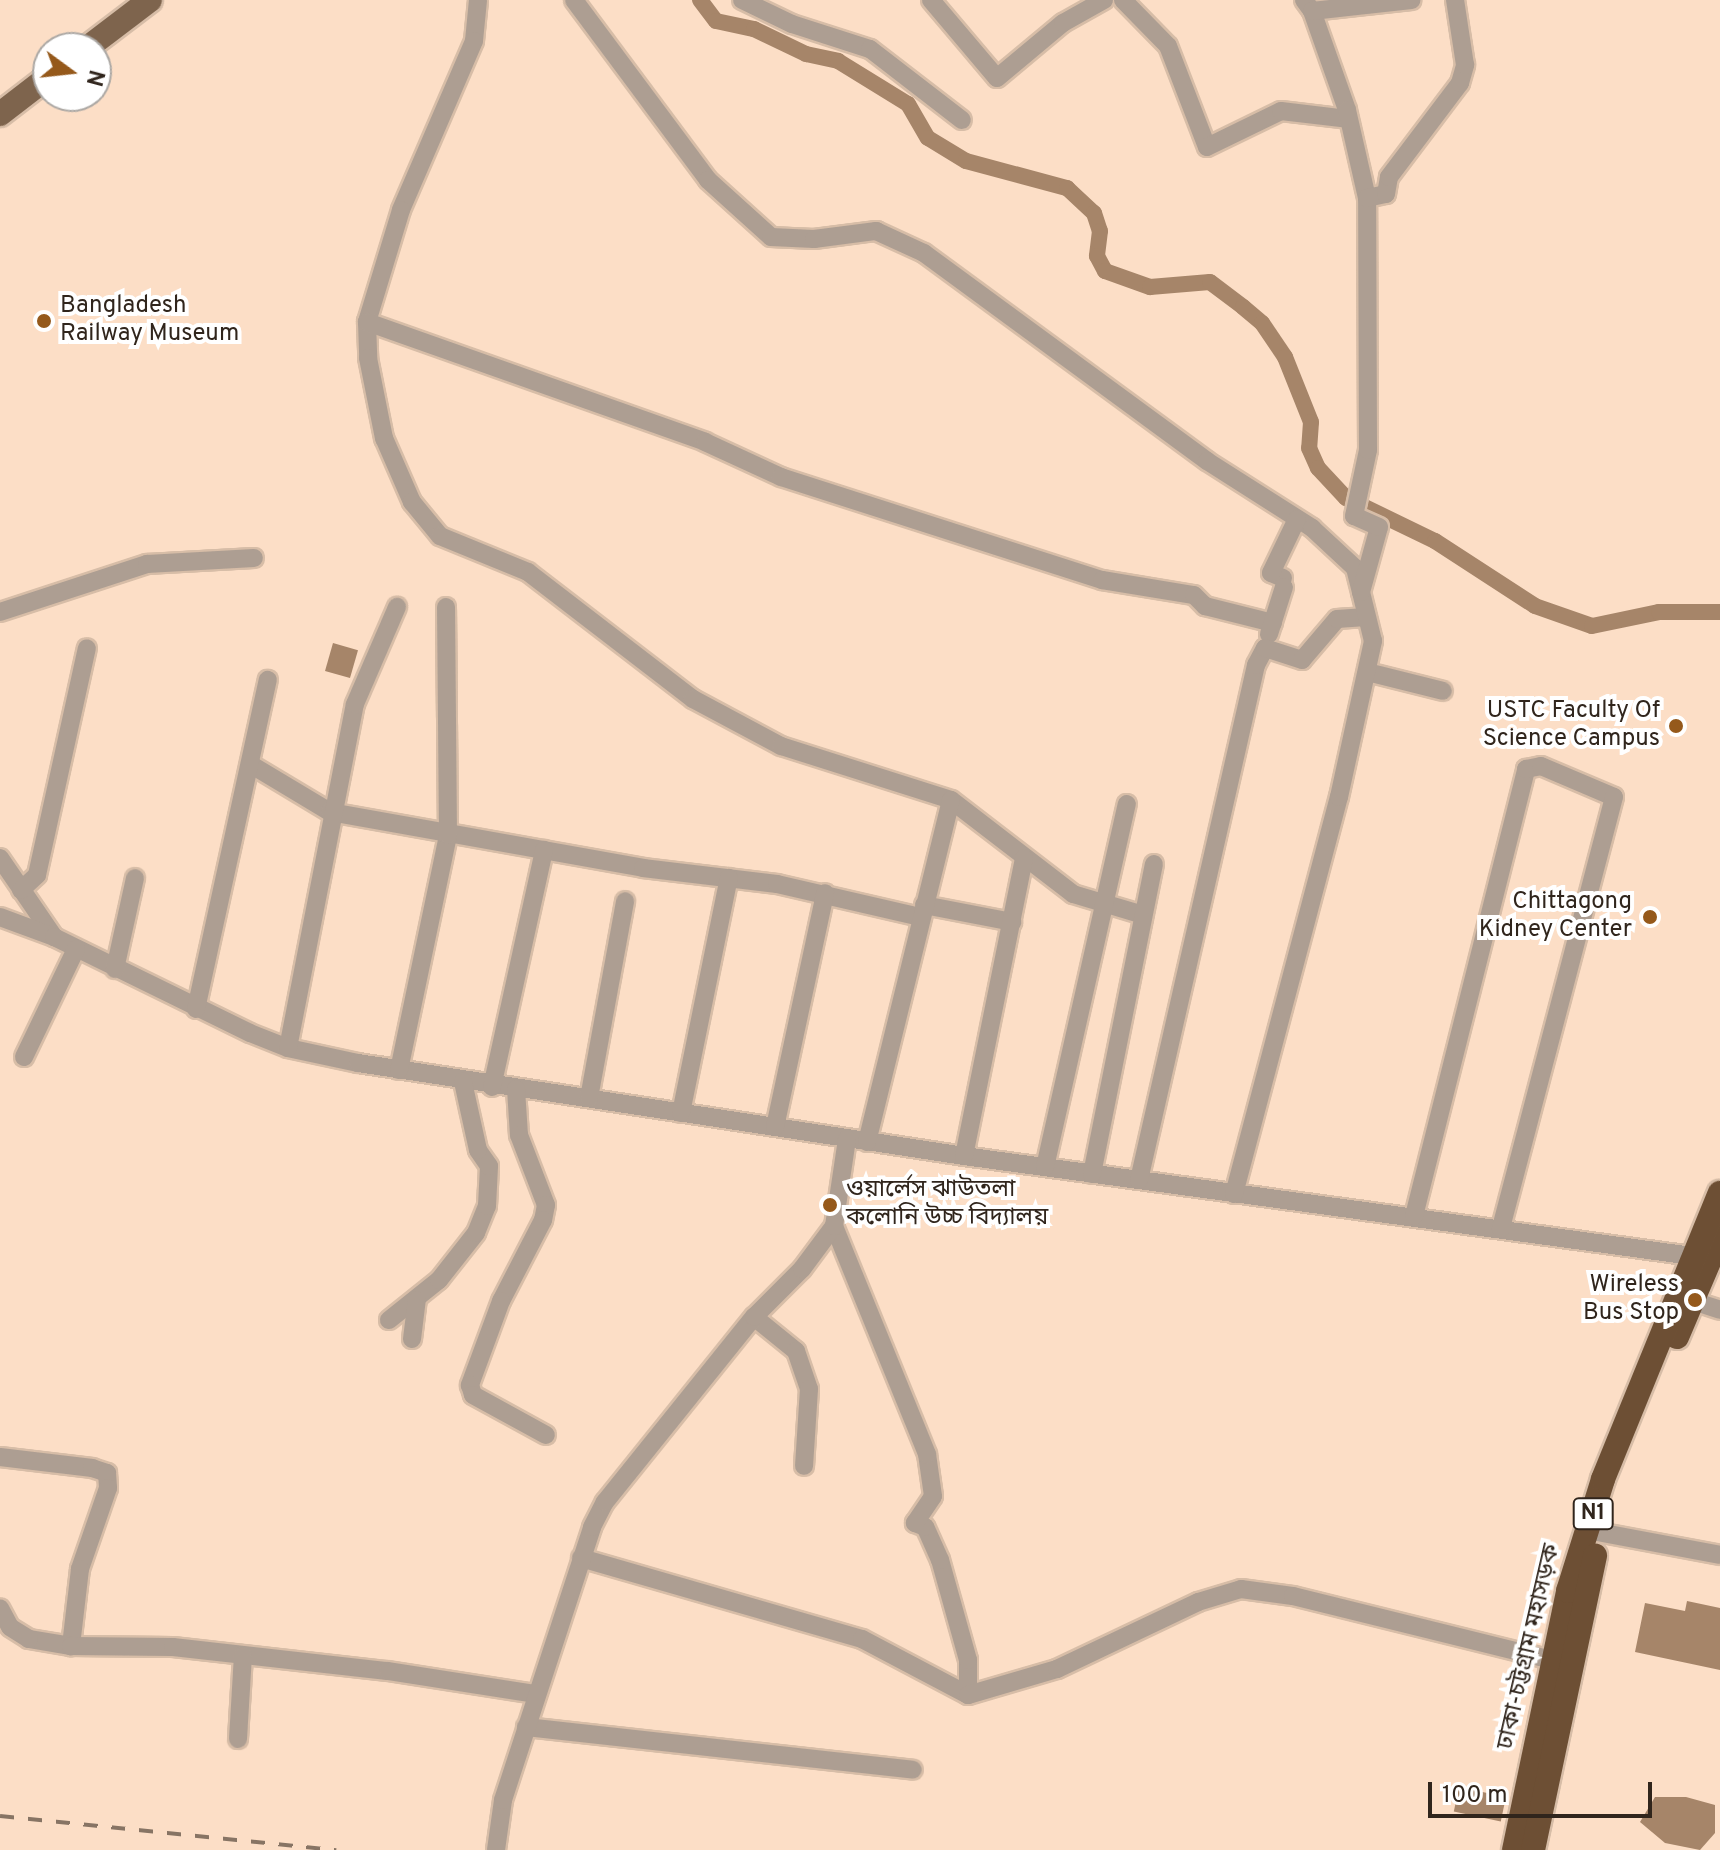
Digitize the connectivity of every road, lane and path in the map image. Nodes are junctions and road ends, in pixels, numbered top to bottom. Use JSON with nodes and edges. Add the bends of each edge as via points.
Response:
{"nodes":[{"id":1,"x":150,"y":0,"type":"edge"},
{"id":2,"x":478,"y":0,"type":"edge"},
{"id":3,"x":574,"y":0,"type":"edge"},
{"id":4,"x":742,"y":0,"type":"edge"},
{"id":5,"x":931,"y":0,"type":"edge"},
{"id":6,"x":1104,"y":0,"type":"edge"},
{"id":7,"x":1123,"y":0,"type":"edge"},
{"id":8,"x":1411,"y":0,"type":"edge"},
{"id":9,"x":1455,"y":0,"type":"edge"},
{"id":10,"x":1308,"y":6,"type":"edge"},
{"id":11,"x":108,"y":32,"type":"edge"},
{"id":12,"x":32,"y":89,"type":"edge"},
{"id":13,"x":0,"y":114,"type":"edge"},
{"id":14,"x":1348,"y":119,"type":"junction"},
{"id":15,"x":962,"y":120,"type":"dead end"},
{"id":16,"x":1367,"y":198,"type":"junction"},
{"id":17,"x":367,"y":322,"type":"junction"},
{"id":18,"x":1297,"y":519,"type":"junction"},
{"id":19,"x":254,"y":558,"type":"dead end"},
{"id":20,"x":1361,"y":592,"type":"junction"},
{"id":21,"x":397,"y":607,"type":"dead end"},
{"id":22,"x":446,"y":607,"type":"dead end"},
{"id":23,"x":0,"y":612,"type":"edge"},
{"id":24,"x":1366,"y":617,"type":"junction"},
{"id":25,"x":1273,"y":623,"type":"junction"},
{"id":26,"x":87,"y":648,"type":"dead end"},
{"id":27,"x":1265,"y":648,"type":"junction"},
{"id":28,"x":1367,"y":672,"type":"junction"},
{"id":29,"x":268,"y":680,"type":"dead end"},
{"id":30,"x":1443,"y":691,"type":"dead end"},
{"id":31,"x":250,"y":764,"type":"junction"},
{"id":32,"x":951,"y":800,"type":"junction"},
{"id":33,"x":1127,"y":804,"type":"dead end"},
{"id":34,"x":330,"y":812,"type":"junction"},
{"id":35,"x":448,"y":835,"type":"junction"},
{"id":36,"x":544,"y":850,"type":"junction"},
{"id":37,"x":0,"y":858,"type":"edge"},
{"id":38,"x":1024,"y":858,"type":"junction"},
{"id":39,"x":1154,"y":864,"type":"dead end"},
{"id":40,"x":37,"y":875,"type":"junction"},
{"id":41,"x":135,"y":878,"type":"dead end"},
{"id":42,"x":729,"y":878,"type":"junction"},
{"id":43,"x":21,"y":890,"type":"junction"},
{"id":44,"x":825,"y":893,"type":"junction"},
{"id":45,"x":625,"y":901,"type":"dead end"},
{"id":46,"x":1105,"y":907,"type":"junction"},
{"id":47,"x":34,"y":909,"type":"junction"},
{"id":48,"x":922,"y":911,"type":"junction"},
{"id":49,"x":1143,"y":915,"type":"junction"},
{"id":50,"x":0,"y":917,"type":"edge"},
{"id":51,"x":1012,"y":922,"type":"junction"},
{"id":52,"x":30,"y":928,"type":"junction"},
{"id":53,"x":54,"y":937,"type":"junction"},
{"id":54,"x":76,"y":949,"type":"junction"},
{"id":55,"x":115,"y":969,"type":"junction"},
{"id":56,"x":196,"y":1009,"type":"junction"},
{"id":57,"x":288,"y":1048,"type":"junction"},
{"id":58,"x":24,"y":1057,"type":"dead end"},
{"id":59,"x":399,"y":1070,"type":"junction"},
{"id":60,"x":463,"y":1082,"type":"junction"},
{"id":61,"x":492,"y":1087,"type":"junction"},
{"id":62,"x":516,"y":1089,"type":"junction"},
{"id":63,"x":589,"y":1098,"type":"junction"},
{"id":64,"x":681,"y":1113,"type":"junction"},
{"id":65,"x":775,"y":1127,"type":"junction"},
{"id":66,"x":847,"y":1139,"type":"junction"},
{"id":67,"x":867,"y":1142,"type":"junction"},
{"id":68,"x":964,"y":1156,"type":"junction"},
{"id":69,"x":1045,"y":1167,"type":"junction"},
{"id":70,"x":1092,"y":1174,"type":"junction"},
{"id":71,"x":1139,"y":1180,"type":"junction"},
{"id":72,"x":1720,"y":1193,"type":"edge"},
{"id":73,"x":1234,"y":1194,"type":"junction"},
{"id":74,"x":1414,"y":1216,"type":"junction"},
{"id":75,"x":834,"y":1226,"type":"junction"},
{"id":76,"x":1501,"y":1228,"type":"junction"},
{"id":77,"x":1720,"y":1236,"type":"edge"},
{"id":78,"x":1692,"y":1256,"type":"junction"},
{"id":79,"x":417,"y":1300,"type":"junction"},
{"id":80,"x":1693,"y":1301,"type":"junction"},
{"id":81,"x":1720,"y":1310,"type":"edge"},
{"id":82,"x":754,"y":1317,"type":"junction"},
{"id":83,"x":389,"y":1320,"type":"dead end"},
{"id":84,"x":412,"y":1339,"type":"dead end"},
{"id":85,"x":546,"y":1435,"type":"dead end"},
{"id":86,"x":0,"y":1457,"type":"edge"},
{"id":87,"x":804,"y":1466,"type":"dead end"},
{"id":88,"x":1594,"y":1531,"type":"junction"},
{"id":89,"x":1720,"y":1555,"type":"edge"},
{"id":90,"x":581,"y":1558,"type":"junction"},
{"id":91,"x":0,"y":1608,"type":"edge"},
{"id":92,"x":71,"y":1646,"type":"junction"},
{"id":93,"x":243,"y":1656,"type":"junction"},
{"id":94,"x":1561,"y":1663,"type":"junction"},
{"id":95,"x":535,"y":1694,"type":"junction"},
{"id":96,"x":968,"y":1695,"type":"junction"},
{"id":97,"x":526,"y":1727,"type":"junction"},
{"id":98,"x":238,"y":1739,"type":"dead end"},
{"id":99,"x":913,"y":1770,"type":"dead end"},
{"id":100,"x":496,"y":1850,"type":"edge"},
{"id":101,"x":1514,"y":1850,"type":"edge"},
{"id":102,"x":1533,"y":1850,"type":"edge"}],
"edges":[{"from":1,"to":11,"type":"main road"},
{"from":2,"to":17,"type":"street","via":[[474,41],[401,210]]},
{"from":3,"to":18,"type":"street","via":[[708,180],[771,237],[814,239],[876,231],[924,253],[1194,452]]},
{"from":4,"to":15,"type":"street","via":[[792,24],[870,49]]},
{"from":5,"to":6,"type":"street","via":[[997,78],[1063,23]]},
{"from":7,"to":14,"type":"street","via":[[1168,46],[1207,147],[1281,111]]},
{"from":8,"to":10,"type":"street"},
{"from":9,"to":16,"type":"street","via":[[1465,65],[1460,83],[1389,177],[1386,194]]},
{"from":10,"to":14,"type":"street"},
{"from":12,"to":13,"type":"main road"},
{"from":14,"to":16,"type":"street"},
{"from":16,"to":20,"type":"street","via":[[1368,450],[1354,516],[1379,527]]},
{"from":17,"to":25,"type":"street","via":[[705,442],[781,477],[1102,580],[1194,595],[1205,606]]},
{"from":17,"to":32,"type":"street","via":[[368,358],[384,438],[412,502],[440,536],[528,572],[693,699],[781,746]]},
{"from":18,"to":20,"type":"street","via":[[1342,552],[1355,568]]},
{"from":18,"to":25,"type":"street","via":[[1271,573],[1284,583]]},
{"from":19,"to":23,"type":"street","via":[[147,564]]},
{"from":20,"to":24,"type":"street"},
{"from":21,"to":34,"type":"street","via":[[355,704]]},
{"from":22,"to":35,"type":"street"},
{"from":24,"to":27,"type":"street","via":[[1337,619],[1302,660]]},
{"from":24,"to":28,"type":"street","via":[[1373,641]]},
{"from":25,"to":27,"type":"street"},
{"from":26,"to":40,"type":"street"},
{"from":27,"to":71,"type":"street","via":[[1251,685]]},
{"from":28,"to":30,"type":"street"},
{"from":28,"to":73,"type":"street"},
{"from":29,"to":31,"type":"street"},
{"from":31,"to":34,"type":"street"},
{"from":31,"to":56,"type":"street"},
{"from":32,"to":38,"type":"street"},
{"from":32,"to":48,"type":"street"},
{"from":33,"to":46,"type":"street"},
{"from":34,"to":35,"type":"street"},
{"from":34,"to":57,"type":"street"},
{"from":35,"to":36,"type":"street"},
{"from":35,"to":59,"type":"street"},
{"from":36,"to":42,"type":"street"},
{"from":36,"to":61,"type":"street"},
{"from":37,"to":43,"type":"street"},
{"from":38,"to":46,"type":"street","via":[[1073,894]]},
{"from":38,"to":51,"type":"street"},
{"from":39,"to":49,"type":"street"},
{"from":40,"to":43,"type":"street"},
{"from":40,"to":47,"type":"street"},
{"from":41,"to":55,"type":"street"},
{"from":42,"to":44,"type":"street"},
{"from":42,"to":64,"type":"street"},
{"from":43,"to":47,"type":"street"},
{"from":44,"to":48,"type":"street"},
{"from":44,"to":65,"type":"street"},
{"from":45,"to":63,"type":"street"},
{"from":46,"to":49,"type":"street"},
{"from":46,"to":69,"type":"street"},
{"from":47,"to":52,"type":"street"},
{"from":47,"to":53,"type":"street"},
{"from":48,"to":51,"type":"street"},
{"from":48,"to":67,"type":"street"},
{"from":49,"to":70,"type":"street"},
{"from":50,"to":52,"type":"street"},
{"from":51,"to":68,"type":"street"},
{"from":52,"to":53,"type":"street"},
{"from":53,"to":54,"type":"street"},
{"from":54,"to":55,"type":"street"},
{"from":54,"to":58,"type":"street"},
{"from":55,"to":56,"type":"street"},
{"from":56,"to":57,"type":"street"},
{"from":57,"to":59,"type":"street"},
{"from":59,"to":60,"type":"street"},
{"from":60,"to":61,"type":"street"},
{"from":60,"to":79,"type":"street","via":[[478,1150],[489,1166],[487,1206],[476,1233]]},
{"from":61,"to":62,"type":"street"},
{"from":62,"to":63,"type":"street"},
{"from":62,"to":85,"type":"street","via":[[519,1135],[546,1205],[470,1385],[473,1395]]},
{"from":63,"to":64,"type":"street"},
{"from":64,"to":65,"type":"street"},
{"from":65,"to":66,"type":"street"},
{"from":66,"to":67,"type":"street"},
{"from":66,"to":75,"type":"street"},
{"from":67,"to":68,"type":"street"},
{"from":68,"to":69,"type":"street"},
{"from":69,"to":70,"type":"street"},
{"from":70,"to":71,"type":"street"},
{"from":71,"to":73,"type":"street"},
{"from":72,"to":78,"type":"highway","name":"ঢাকা-চট্টগ্রাম মহাসড়ক","number":"N1"},
{"from":73,"to":74,"type":"street"},
{"from":74,"to":76,"type":"street"},
{"from":74,"to":76,"type":"street","via":[[1526,769],[1541,766],[1614,797]]},
{"from":75,"to":82,"type":"street","via":[[802,1269]]},
{"from":75,"to":96,"type":"street","via":[[927,1454],[933,1496],[915,1523],[925,1527],[940,1560],[968,1660]]},
{"from":76,"to":78,"type":"street"},
{"from":77,"to":80,"type":"highway","name":"ঢাকা-চট্টগ্রাম মহাসড়ক","number":"N1"},
{"from":78,"to":88,"type":"highway","name":"ঢাকা-চট্টগ্রাম মহাসড়ক","number":"N1"},
{"from":79,"to":83,"type":"street"},
{"from":79,"to":84,"type":"street"},
{"from":80,"to":81,"type":"street"},
{"from":80,"to":88,"type":"highway","name":"ঢাকা-চট্টগ্রাম মহাসড়ক","number":"N1"},
{"from":82,"to":87,"type":"street","via":[[796,1351],[809,1389]]},
{"from":82,"to":90,"type":"street","via":[[605,1502]]},
{"from":86,"to":92,"type":"street","via":[[107,1473],[108,1488],[80,1569]]},
{"from":88,"to":89,"type":"street"},
{"from":88,"to":94,"type":"highway","name":"ঢাকা-চট্টগ্রাম মহাসড়ক","number":"N1"},
{"from":90,"to":95,"type":"street"},
{"from":90,"to":96,"type":"street","via":[[862,1639]]},
{"from":91,"to":92,"type":"street","via":[[10,1627],[29,1639]]},
{"from":92,"to":93,"type":"street","via":[[173,1647]]},
{"from":93,"to":95,"type":"street"},
{"from":93,"to":98,"type":"street"},
{"from":94,"to":96,"type":"street","via":[[1293,1596],[1241,1589],[1198,1602],[1057,1669]]},
{"from":94,"to":101,"type":"highway","name":"ঢাকা-চট্টগ্রাম মহাসড়ক","number":"N1"},
{"from":94,"to":102,"type":"highway","name":"ঢাকা-চট্টগ্রাম মহাসড়ক","number":"N1"},
{"from":95,"to":97,"type":"street"},
{"from":97,"to":99,"type":"street"},
{"from":97,"to":100,"type":"street","via":[[503,1800]]}]}
